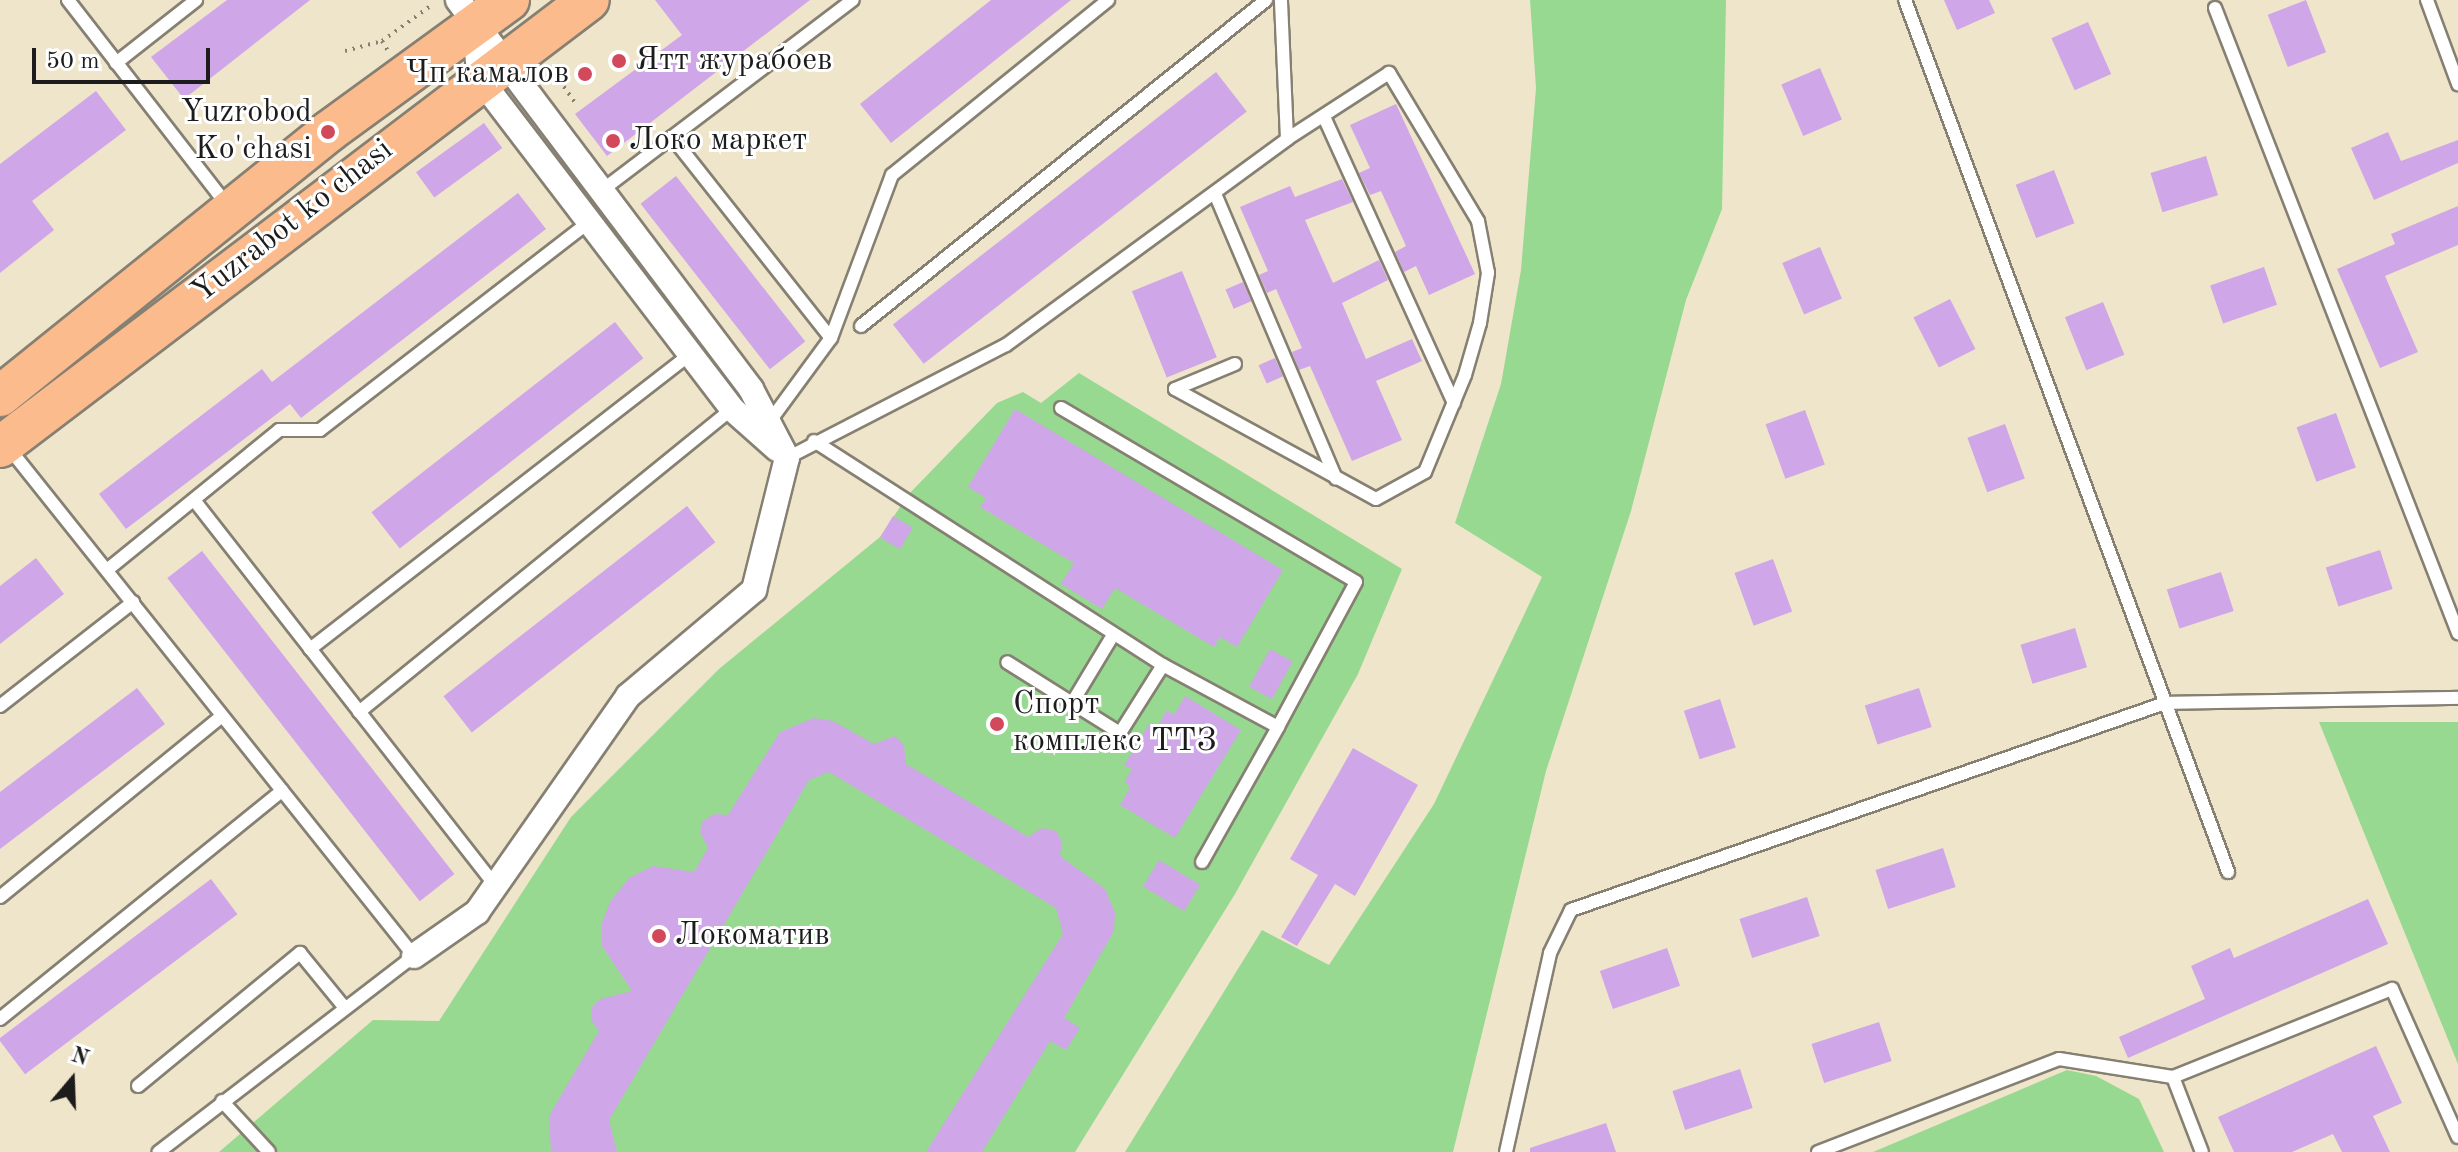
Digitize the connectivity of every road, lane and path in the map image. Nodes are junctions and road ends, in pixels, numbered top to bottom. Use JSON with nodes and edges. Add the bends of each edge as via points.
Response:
{"nodes":[{"id":1,"x":68,"y":0,"type":"edge"},
{"id":2,"x":196,"y":0,"type":"edge"},
{"id":3,"x":509,"y":0,"type":"edge"},
{"id":4,"x":589,"y":0,"type":"edge"},
{"id":5,"x":853,"y":0,"type":"edge"},
{"id":6,"x":1108,"y":0,"type":"edge"},
{"id":7,"x":1266,"y":0,"type":"edge"},
{"id":8,"x":1281,"y":0,"type":"edge"},
{"id":9,"x":1905,"y":0,"type":"edge"},
{"id":10,"x":2427,"y":0,"type":"edge"},
{"id":11,"x":432,"y":5,"type":"dead end"},
{"id":12,"x":2215,"y":8,"type":"dead end"},
{"id":13,"x":466,"y":12,"type":"edge"},
{"id":14,"x":382,"y":41,"type":"junction"},
{"id":15,"x":345,"y":51,"type":"dead end"},
{"id":16,"x":388,"y":51,"type":"dead end"},
{"id":17,"x":116,"y":63,"type":"junction"},
{"id":18,"x":547,"y":63,"type":"dead end"},
{"id":19,"x":492,"y":70,"type":"junction"},
{"id":20,"x":2458,"y":84,"type":"edge"},
{"id":21,"x":574,"y":101,"type":"dead end"},
{"id":22,"x":1325,"y":119,"type":"junction"},
{"id":23,"x":672,"y":137,"type":"junction"},
{"id":24,"x":1287,"y":139,"type":"junction"},
{"id":25,"x":601,"y":191,"type":"junction"},
{"id":26,"x":1216,"y":196,"type":"junction"},
{"id":27,"x":229,"y":209,"type":"junction"},
{"id":28,"x":589,"y":222,"type":"junction"},
{"id":29,"x":861,"y":326,"type":"dead end"},
{"id":30,"x":831,"y":338,"type":"junction"},
{"id":31,"x":690,"y":354,"type":"junction"},
{"id":32,"x":1235,"y":364,"type":"dead end"},
{"id":33,"x":0,"y":396,"type":"edge"},
{"id":34,"x":1454,"y":403,"type":"junction"},
{"id":35,"x":1061,"y":408,"type":"dead end"},
{"id":36,"x":732,"y":409,"type":"junction"},
{"id":37,"x":764,"y":428,"type":"junction"},
{"id":38,"x":814,"y":441,"type":"junction"},
{"id":39,"x":2,"y":445,"type":"edge"},
{"id":40,"x":787,"y":458,"type":"junction"},
{"id":41,"x":1336,"y":479,"type":"junction"},
{"id":42,"x":194,"y":500,"type":"junction"},
{"id":43,"x":107,"y":570,"type":"junction"},
{"id":44,"x":133,"y":602,"type":"junction"},
{"id":45,"x":2458,"y":633,"type":"edge"},
{"id":46,"x":1113,"y":635,"type":"junction"},
{"id":47,"x":310,"y":649,"type":"junction"},
{"id":48,"x":1007,"y":662,"type":"dead end"},
{"id":49,"x":1163,"y":665,"type":"junction"},
{"id":50,"x":2458,"y":698,"type":"edge"},
{"id":51,"x":1072,"y":703,"type":"junction"},
{"id":52,"x":2165,"y":703,"type":"junction"},
{"id":53,"x":0,"y":706,"type":"edge"},
{"id":54,"x":359,"y":712,"type":"junction"},
{"id":55,"x":222,"y":716,"type":"junction"},
{"id":56,"x":1278,"y":727,"type":"junction"},
{"id":57,"x":282,"y":791,"type":"junction"},
{"id":58,"x":1202,"y":862,"type":"dead end"},
{"id":59,"x":2228,"y":872,"type":"dead end"},
{"id":60,"x":495,"y":885,"type":"junction"},
{"id":61,"x":0,"y":897,"type":"edge"},
{"id":62,"x":414,"y":956,"type":"junction"},
{"id":63,"x":345,"y":1008,"type":"junction"},
{"id":64,"x":0,"y":1019,"type":"edge"},
{"id":65,"x":2173,"y":1077,"type":"junction"},
{"id":66,"x":138,"y":1086,"type":"dead end"},
{"id":67,"x":222,"y":1101,"type":"junction"},
{"id":68,"x":2458,"y":1137,"type":"edge"},
{"id":69,"x":159,"y":1152,"type":"edge"},
{"id":70,"x":269,"y":1152,"type":"edge"},
{"id":71,"x":1506,"y":1152,"type":"edge"},
{"id":72,"x":1818,"y":1152,"type":"edge"},
{"id":73,"x":2202,"y":1152,"type":"edge"}],
"edges":[{"from":1,"to":17,"type":"lane"},
{"from":2,"to":17,"type":"lane"},
{"from":3,"to":13,"type":"main road","name":"Yuzrabot ko'chasi"},
{"from":4,"to":19,"type":"main road","name":"Yuzrabot ko'chasi"},
{"from":5,"to":23,"type":"lane"},
{"from":6,"to":30,"type":"lane","via":[[892,175]]},
{"from":7,"to":29,"type":"lane"},
{"from":8,"to":24,"type":"lane"},
{"from":9,"to":52,"type":"lane"},
{"from":10,"to":20,"type":"lane"},
{"from":11,"to":14,"type":"path"},
{"from":12,"to":45,"type":"lane"},
{"from":13,"to":19,"type":"street"},
{"from":13,"to":27,"type":"main road","name":"Yuzrabot ko'chasi"},
{"from":14,"to":15,"type":"path"},
{"from":14,"to":16,"type":"path"},
{"from":17,"to":27,"type":"lane"},
{"from":18,"to":21,"type":"path"},
{"from":19,"to":25,"type":"street"},
{"from":19,"to":28,"type":"street"},
{"from":19,"to":39,"type":"main road","name":"Yuzrabot ko'chasi"},
{"from":22,"to":24,"type":"lane"},
{"from":22,"to":34,"type":"lane"},
{"from":22,"to":34,"type":"lane","via":[[1389,73],[1478,221],[1488,273],[1480,323]]},
{"from":23,"to":25,"type":"lane"},
{"from":23,"to":30,"type":"lane"},
{"from":24,"to":26,"type":"lane"},
{"from":25,"to":37,"type":"street","via":[[751,389]]},
{"from":26,"to":38,"type":"lane","via":[[1006,345]]},
{"from":26,"to":41,"type":"lane"},
{"from":27,"to":33,"type":"main road","name":"Yuzrabot ko'chasi"},
{"from":28,"to":31,"type":"street"},
{"from":28,"to":42,"type":"lane","via":[[320,430],[279,430]]},
{"from":30,"to":37,"type":"lane"},
{"from":31,"to":36,"type":"street"},
{"from":31,"to":47,"type":"lane"},
{"from":32,"to":41,"type":"lane","via":[[1175,389]]},
{"from":34,"to":41,"type":"lane","via":[[1425,472],[1376,499]]},
{"from":35,"to":56,"type":"lane","via":[[1356,582]]},
{"from":36,"to":37,"type":"street"},
{"from":36,"to":54,"type":"lane"},
{"from":37,"to":40,"type":"street"},
{"from":38,"to":40,"type":"lane"},
{"from":38,"to":46,"type":"lane"},
{"from":39,"to":43,"type":"lane"},
{"from":40,"to":60,"type":"street","via":[[754,590],[616,710]]},
{"from":42,"to":43,"type":"lane"},
{"from":42,"to":47,"type":"lane"},
{"from":43,"to":44,"type":"lane"},
{"from":44,"to":53,"type":"lane"},
{"from":44,"to":55,"type":"lane"},
{"from":46,"to":49,"type":"lane"},
{"from":46,"to":51,"type":"lane"},
{"from":47,"to":54,"type":"lane"},
{"from":48,"to":51,"type":"lane"},
{"from":49,"to":51,"type":"lane","via":[[1120,733]]},
{"from":49,"to":56,"type":"lane"},
{"from":50,"to":52,"type":"lane"},
{"from":52,"to":59,"type":"lane"},
{"from":52,"to":71,"type":"lane","via":[[1571,910],[1550,953]]},
{"from":54,"to":60,"type":"lane"},
{"from":55,"to":57,"type":"lane"},
{"from":55,"to":61,"type":"lane"},
{"from":56,"to":58,"type":"lane"},
{"from":57,"to":62,"type":"lane"},
{"from":57,"to":64,"type":"lane"},
{"from":60,"to":62,"type":"street","via":[[477,912]]},
{"from":62,"to":63,"type":"lane"},
{"from":63,"to":66,"type":"lane","via":[[300,953]]},
{"from":63,"to":67,"type":"lane"},
{"from":65,"to":68,"type":"lane","via":[[2392,989]]},
{"from":65,"to":72,"type":"lane","via":[[2059,1059]]},
{"from":65,"to":73,"type":"lane"},
{"from":67,"to":69,"type":"lane"},
{"from":67,"to":70,"type":"lane"}]}
